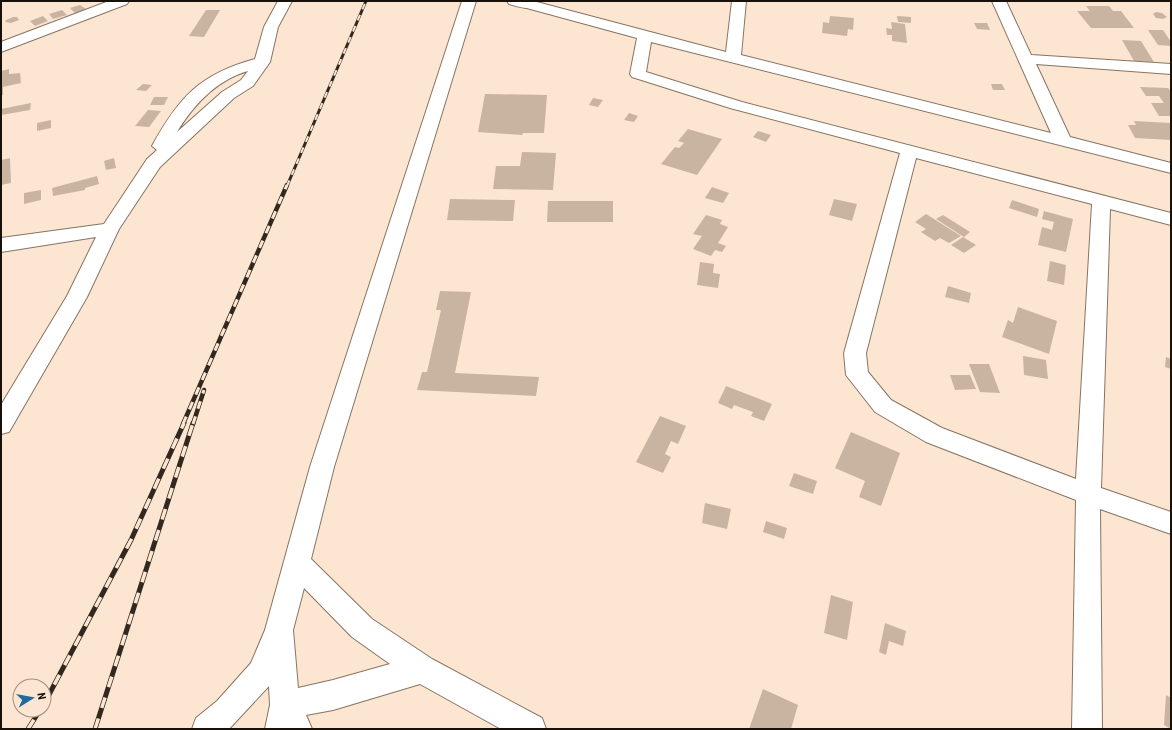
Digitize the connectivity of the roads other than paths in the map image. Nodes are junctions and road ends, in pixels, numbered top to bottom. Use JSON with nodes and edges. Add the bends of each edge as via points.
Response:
{"nodes":[{"id":1,"x":122,"y":1,"type":"edge"},
{"id":2,"x":285,"y":1,"type":"edge"},
{"id":3,"x":469,"y":1,"type":"edge"},
{"id":4,"x":738,"y":1,"type":"edge"},
{"id":5,"x":999,"y":1,"type":"edge"},
{"id":6,"x":524,"y":2,"type":"edge"},
{"id":7,"x":644,"y":36,"type":"junction"},
{"id":8,"x":1,"y":47,"type":"edge"},
{"id":9,"x":733,"y":58,"type":"junction"},
{"id":10,"x":1025,"y":59,"type":"junction"},
{"id":11,"x":1171,"y":69,"type":"edge"},
{"id":12,"x":1063,"y":140,"type":"junction"},
{"id":13,"x":909,"y":152,"type":"junction"},
{"id":14,"x":1171,"y":168,"type":"edge"},
{"id":15,"x":1101,"y":200,"type":"junction"},
{"id":16,"x":1171,"y":219,"type":"edge"},
{"id":17,"x":110,"y":229,"type":"junction"},
{"id":18,"x":1,"y":245,"type":"edge"},
{"id":19,"x":9,"y":400,"type":"edge"},
{"id":20,"x":1,"y":425,"type":"edge"},
{"id":21,"x":1088,"y":494,"type":"junction"},
{"id":22,"x":1171,"y":523,"type":"edge"},
{"id":23,"x":298,"y":564,"type":"junction"},
{"id":24,"x":279,"y":630,"type":"junction"},
{"id":25,"x":422,"y":669,"type":"junction"},
{"id":26,"x":287,"y":721,"type":"edge"},
{"id":27,"x":207,"y":729,"type":"edge"},
{"id":28,"x":531,"y":729,"type":"edge"},
{"id":29,"x":1086,"y":729,"type":"edge"}],
"edges":[{"from":1,"to":8,"type":"street"},
{"from":2,"to":17,"type":"street","via":[[271,27],[262,62],[247,83],[228,95],[153,163]]},
{"from":3,"to":23,"type":"street","via":[[322,467]]},
{"from":4,"to":9,"type":"street"},
{"from":5,"to":10,"type":"street"},
{"from":6,"to":7,"type":"street"},
{"from":7,"to":9,"type":"street"},
{"from":7,"to":13,"type":"street","via":[[638,74],[736,105]]},
{"from":9,"to":12,"type":"street"},
{"from":10,"to":11,"type":"street"},
{"from":10,"to":12,"type":"street"},
{"from":12,"to":14,"type":"street"},
{"from":13,"to":15,"type":"street"},
{"from":13,"to":21,"type":"street","via":[[855,353],[857,375],[882,406],[934,435]]},
{"from":15,"to":16,"type":"street"},
{"from":15,"to":21,"type":"street"},
{"from":17,"to":18,"type":"street"},
{"from":17,"to":19,"type":"street","via":[[76,297]]},
{"from":19,"to":20,"type":"street"},
{"from":21,"to":22,"type":"street"},
{"from":21,"to":29,"type":"street"},
{"from":23,"to":24,"type":"street"},
{"from":23,"to":25,"type":"street","via":[[362,628]]},
{"from":24,"to":26,"type":"street"},
{"from":24,"to":27,"type":"street","via":[[261,673]]},
{"from":25,"to":26,"type":"street","via":[[333,696]]},
{"from":25,"to":28,"type":"street"}]}
